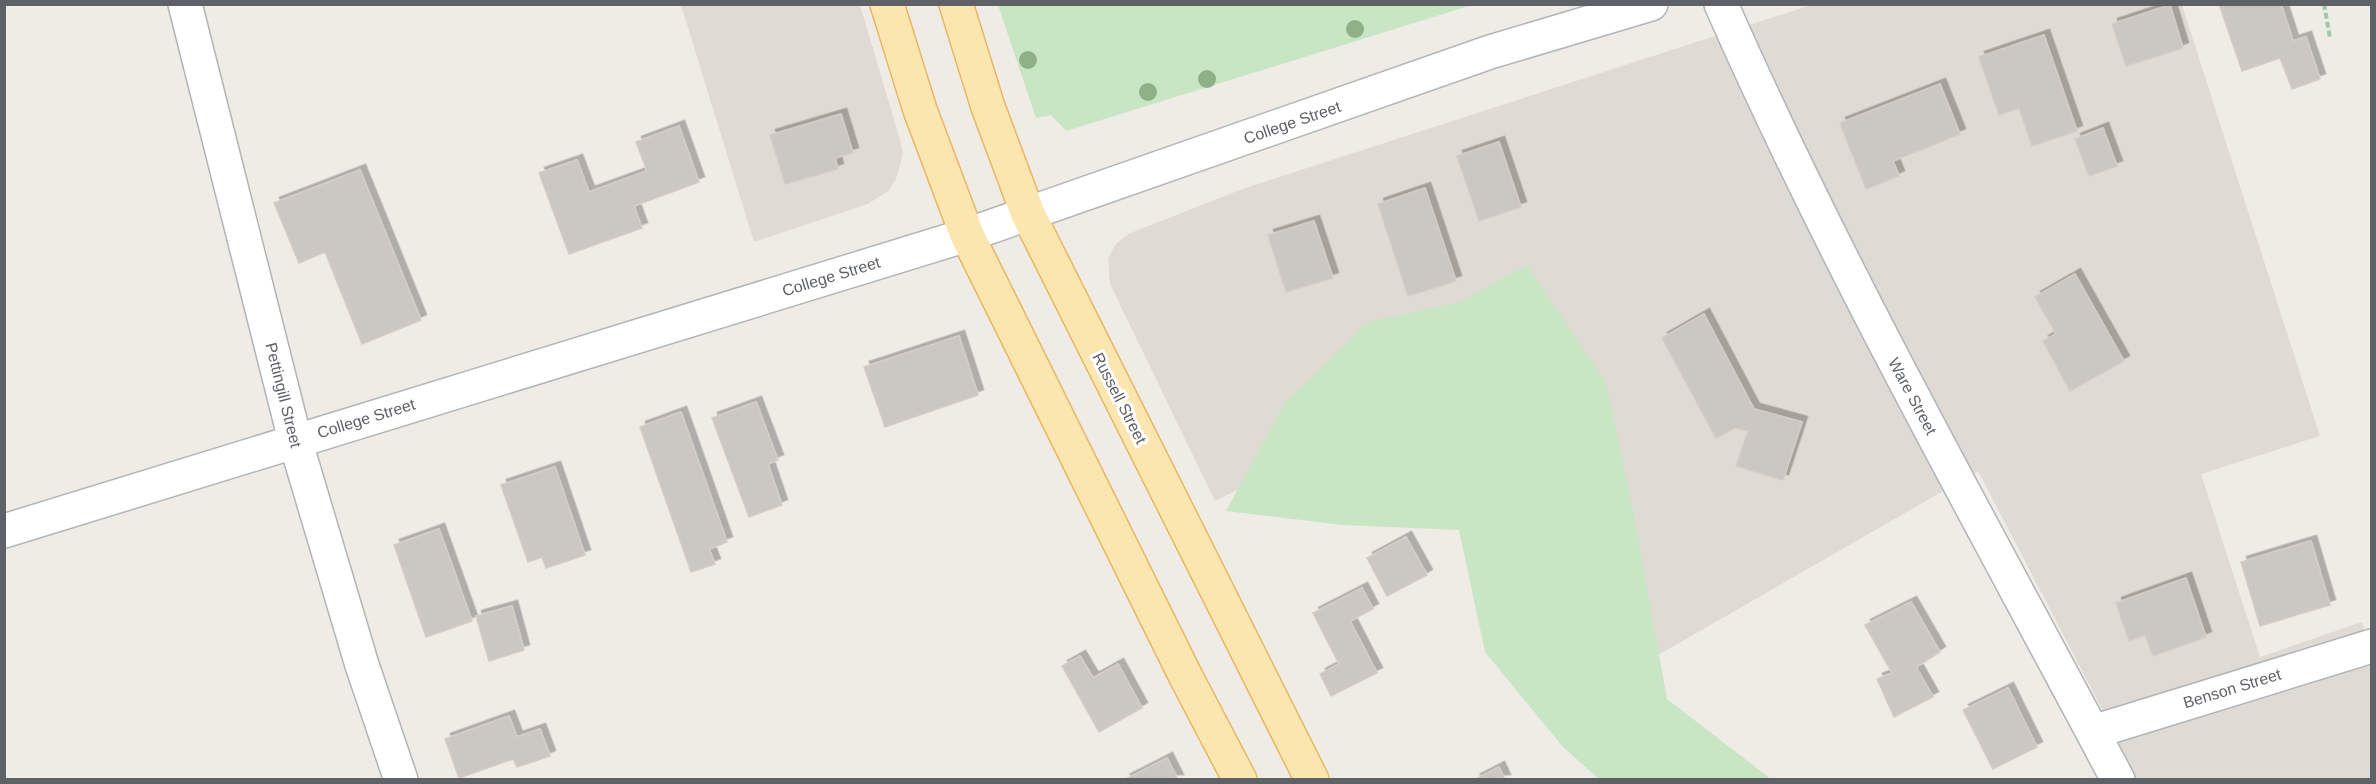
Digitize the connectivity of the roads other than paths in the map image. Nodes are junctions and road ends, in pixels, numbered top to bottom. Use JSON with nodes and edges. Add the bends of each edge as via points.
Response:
{"nodes":[{"id":1,"x":185,"y":4,"type":"edge"},
{"id":2,"x":887,"y":4,"type":"edge"},
{"id":3,"x":956,"y":4,"type":"edge"},
{"id":4,"x":1651,"y":4,"type":"edge"},
{"id":5,"x":1721,"y":4,"type":"edge"},
{"id":6,"x":1028,"y":214,"type":"junction"},
{"id":7,"x":967,"y":235,"type":"junction"},
{"id":8,"x":296,"y":440,"type":"junction"},
{"id":9,"x":4,"y":531,"type":"edge"},
{"id":10,"x":2372,"y":646,"type":"edge"},
{"id":11,"x":2093,"y":732,"type":"junction"},
{"id":12,"x":401,"y":780,"type":"edge"},
{"id":13,"x":1240,"y":780,"type":"edge"},
{"id":14,"x":1312,"y":780,"type":"edge"},
{"id":15,"x":2118,"y":780,"type":"edge"}],
"edges":[{"from":1,"to":8,"type":"street","name":"Pettingill Street"},
{"from":2,"to":7,"type":"main road","via":[[920,110]]},
{"from":3,"to":6,"type":"main road","name":"Russell Street","via":[[988,107]]},
{"from":4,"to":6,"type":"street","name":"College Street","via":[[1490,52]]},
{"from":5,"to":11,"type":"street","name":"Ware Street","via":[[1768,112],[1901,374]]},
{"from":6,"to":7,"type":"street","name":"College Street"},
{"from":6,"to":14,"type":"main road","name":"Russell Street"},
{"from":7,"to":8,"type":"street","name":"College Street"},
{"from":7,"to":13,"type":"main road"},
{"from":8,"to":9,"type":"street","name":"College Street"},
{"from":8,"to":12,"type":"street","name":"Pettingill Street","via":[[362,665]]},
{"from":10,"to":11,"type":"street","name":"Benson Street"},
{"from":11,"to":15,"type":"street","name":"Ware Street"}]}
